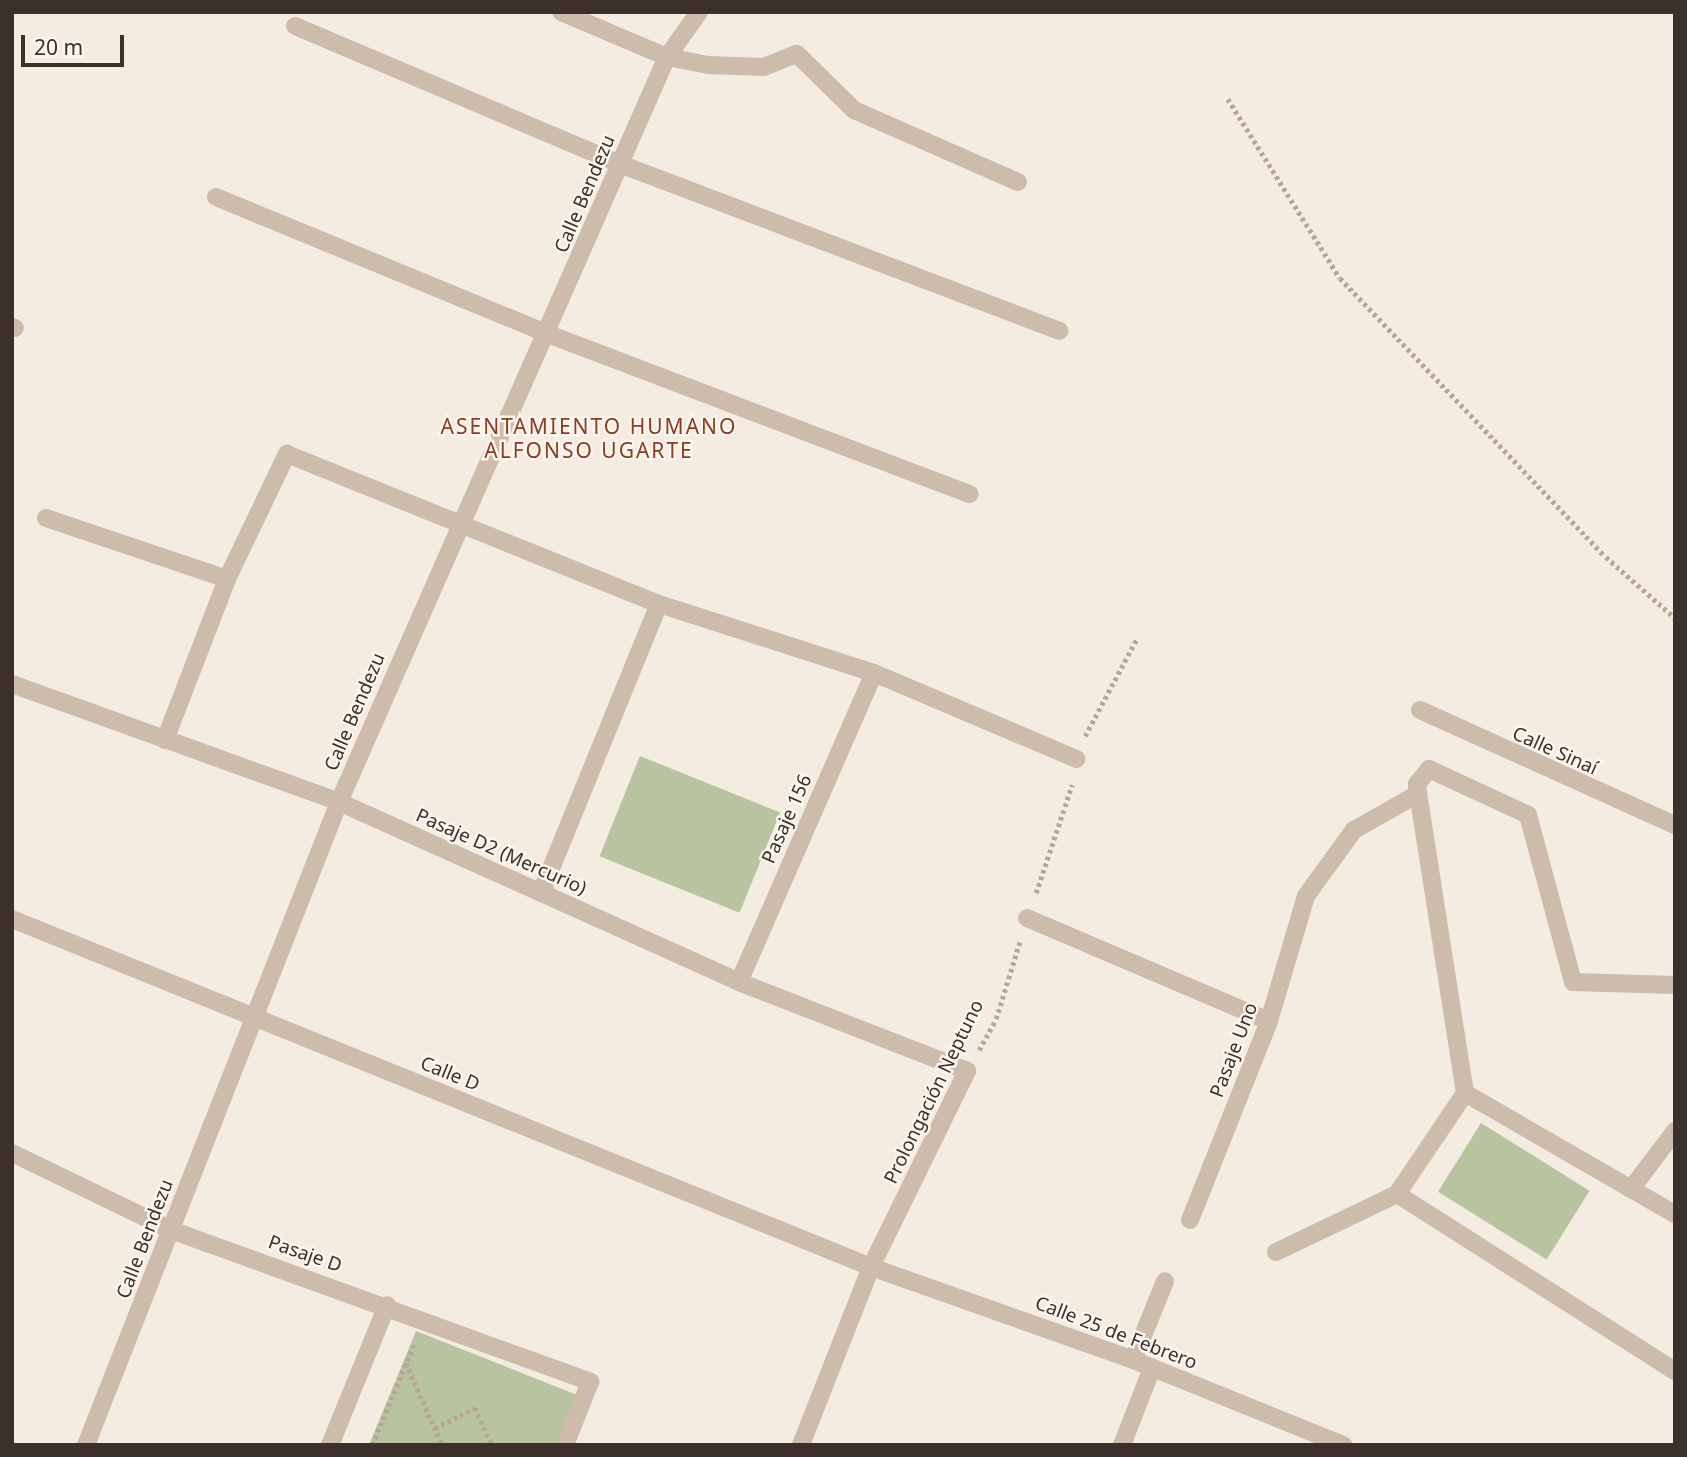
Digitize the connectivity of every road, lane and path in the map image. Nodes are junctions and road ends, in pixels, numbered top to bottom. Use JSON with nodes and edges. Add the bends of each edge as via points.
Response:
{"nodes":[{"id":1,"x":561,"y":12,"type":"edge"},
{"id":2,"x":699,"y":12,"type":"edge"},
{"id":3,"x":295,"y":26,"type":"dead end"},
{"id":4,"x":667,"y":57,"type":"junction"},
{"id":5,"x":1228,"y":99,"type":"dead end"},
{"id":6,"x":620,"y":164,"type":"junction"},
{"id":7,"x":1018,"y":182,"type":"dead end"},
{"id":8,"x":216,"y":197,"type":"dead end"},
{"id":9,"x":1059,"y":331,"type":"dead end"},
{"id":10,"x":548,"y":334,"type":"junction"},
{"id":11,"x":970,"y":494,"type":"dead end"},
{"id":12,"x":46,"y":518,"type":"dead end"},
{"id":13,"x":459,"y":523,"type":"junction"},
{"id":14,"x":227,"y":579,"type":"junction"},
{"id":15,"x":659,"y":604,"type":"junction"},
{"id":16,"x":1675,"y":618,"type":"edge"},
{"id":17,"x":1137,"y":638,"type":"dead end"},
{"id":18,"x":874,"y":673,"type":"junction"},
{"id":19,"x":12,"y":684,"type":"edge"},
{"id":20,"x":1420,"y":710,"type":"dead end"},
{"id":21,"x":165,"y":740,"type":"junction"},
{"id":22,"x":1077,"y":759,"type":"junction"},
{"id":23,"x":1418,"y":794,"type":"junction"},
{"id":24,"x":339,"y":802,"type":"junction"},
{"id":25,"x":1675,"y":825,"type":"edge"},
{"id":26,"x":541,"y":893,"type":"junction"},
{"id":27,"x":1027,"y":918,"type":"junction"},
{"id":28,"x":12,"y":919,"type":"edge"},
{"id":29,"x":739,"y":982,"type":"junction"},
{"id":30,"x":1675,"y":985,"type":"edge"},
{"id":31,"x":254,"y":1017,"type":"junction"},
{"id":32,"x":1269,"y":1021,"type":"junction"},
{"id":33,"x":967,"y":1071,"type":"junction"},
{"id":34,"x":1465,"y":1093,"type":"junction"},
{"id":35,"x":1675,"y":1131,"type":"edge"},
{"id":36,"x":12,"y":1153,"type":"edge"},
{"id":37,"x":1631,"y":1189,"type":"junction"},
{"id":38,"x":1397,"y":1194,"type":"junction"},
{"id":39,"x":1675,"y":1214,"type":"edge"},
{"id":40,"x":1189,"y":1220,"type":"dead end"},
{"id":41,"x":171,"y":1230,"type":"junction"},
{"id":42,"x":1276,"y":1252,"type":"dead end"},
{"id":43,"x":871,"y":1267,"type":"junction"},
{"id":44,"x":1165,"y":1281,"type":"dead end"},
{"id":45,"x":387,"y":1305,"type":"junction"},
{"id":46,"x":418,"y":1335,"type":"dead end"},
{"id":47,"x":1133,"y":1360,"type":"junction"},
{"id":48,"x":406,"y":1363,"type":"junction"},
{"id":49,"x":1152,"y":1368,"type":"junction"},
{"id":50,"x":1675,"y":1371,"type":"edge"},
{"id":51,"x":435,"y":1429,"type":"junction"},
{"id":52,"x":86,"y":1445,"type":"edge"},
{"id":53,"x":330,"y":1445,"type":"edge"},
{"id":54,"x":372,"y":1445,"type":"edge"},
{"id":55,"x":442,"y":1445,"type":"edge"},
{"id":56,"x":492,"y":1445,"type":"edge"},
{"id":57,"x":565,"y":1445,"type":"edge"},
{"id":58,"x":802,"y":1445,"type":"edge"},
{"id":59,"x":1122,"y":1445,"type":"edge"},
{"id":60,"x":1343,"y":1445,"type":"edge"}],
"edges":[{"from":1,"to":4,"type":"street"},
{"from":2,"to":4,"type":"street","name":"Calle Bendezu"},
{"from":3,"to":6,"type":"street"},
{"from":4,"to":6,"type":"street","name":"Calle Bendezu"},
{"from":4,"to":7,"type":"street","via":[[764,67],[797,54],[853,110]]},
{"from":5,"to":16,"type":"path","via":[[1340,278],[1606,557]]},
{"from":6,"to":9,"type":"street"},
{"from":6,"to":10,"type":"street","name":"Calle Bendezu"},
{"from":8,"to":10,"type":"street"},
{"from":10,"to":11,"type":"street"},
{"from":10,"to":13,"type":"street","name":"Calle Bendezu"},
{"from":12,"to":14,"type":"street"},
{"from":13,"to":14,"type":"street","via":[[287,454]]},
{"from":13,"to":15,"type":"street"},
{"from":13,"to":24,"type":"street","name":"Calle Bendezu"},
{"from":14,"to":21,"type":"street"},
{"from":15,"to":18,"type":"street"},
{"from":15,"to":26,"type":"street"},
{"from":17,"to":22,"type":"path","name":"Prolongación Neptuno"},
{"from":18,"to":22,"type":"street"},
{"from":18,"to":29,"type":"street","name":"Pasaje 156"},
{"from":19,"to":21,"type":"street","name":"Pasaje D2 (Mercurio)"},
{"from":20,"to":25,"type":"street","name":"Calle Sinaí"},
{"from":21,"to":24,"type":"street","name":"Pasaje D2 (Mercurio)"},
{"from":22,"to":27,"type":"path","name":"Prolongación Neptuno"},
{"from":23,"to":30,"type":"street","via":[[1416,784],[1429,769],[1528,815],[1573,982]]},
{"from":23,"to":32,"type":"street","name":"Pasaje Uno","via":[[1354,830],[1306,896]]},
{"from":23,"to":34,"type":"street"},
{"from":24,"to":26,"type":"street","name":"Pasaje D2 (Mercurio)"},
{"from":24,"to":31,"type":"street","name":"Calle Bendezu"},
{"from":26,"to":29,"type":"street","name":"Pasaje D2 (Mercurio)"},
{"from":27,"to":32,"type":"street"},
{"from":27,"to":33,"type":"path","name":"Prolongación Neptuno","via":[[996,1019]]},
{"from":28,"to":31,"type":"street","name":"Calle D"},
{"from":29,"to":33,"type":"street","name":"Pasaje D2 (Mercurio)"},
{"from":31,"to":41,"type":"street","name":"Calle Bendezu"},
{"from":31,"to":43,"type":"street","name":"Calle D"},
{"from":32,"to":40,"type":"street","name":"Pasaje Uno"},
{"from":33,"to":43,"type":"street","name":"Prolongación Neptuno"},
{"from":34,"to":37,"type":"street"},
{"from":34,"to":38,"type":"street"},
{"from":35,"to":37,"type":"street"},
{"from":36,"to":41,"type":"street","name":"Pasaje D"},
{"from":37,"to":39,"type":"street"},
{"from":38,"to":42,"type":"street"},
{"from":38,"to":50,"type":"street"},
{"from":41,"to":45,"type":"street","name":"Pasaje D"},
{"from":41,"to":52,"type":"street","name":"Calle Bendezu"},
{"from":43,"to":47,"type":"street","name":"Calle 25 de Febrero"},
{"from":43,"to":58,"type":"street","name":"Prolongación Neptuno"},
{"from":44,"to":47,"type":"street"},
{"from":45,"to":53,"type":"street"},
{"from":45,"to":57,"type":"street","name":"Pasaje D","via":[[590,1381]]},
{"from":46,"to":48,"type":"path"},
{"from":47,"to":49,"type":"street","name":"Calle 25 de Febrero"},
{"from":48,"to":51,"type":"path"},
{"from":48,"to":54,"type":"path"},
{"from":49,"to":59,"type":"street"},
{"from":49,"to":60,"type":"street","name":"Calle 25 de Febrero"},
{"from":51,"to":55,"type":"path"},
{"from":51,"to":56,"type":"path","via":[[475,1408]]}]}
